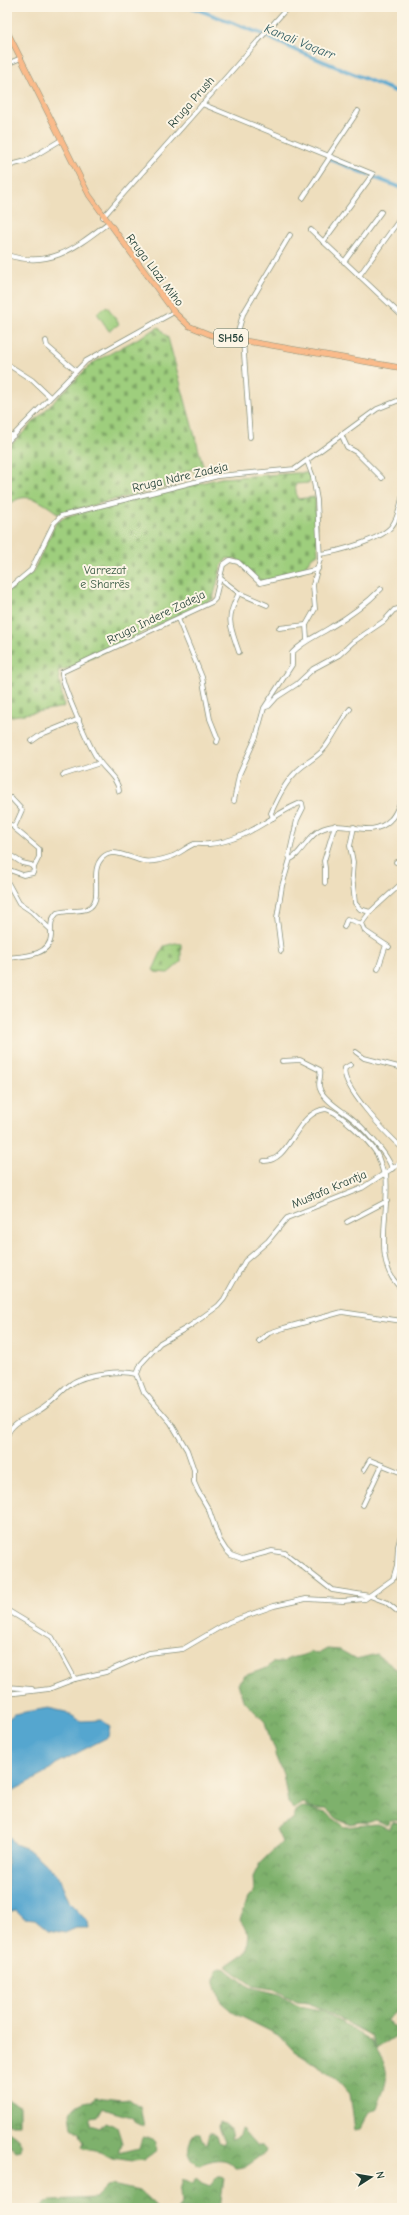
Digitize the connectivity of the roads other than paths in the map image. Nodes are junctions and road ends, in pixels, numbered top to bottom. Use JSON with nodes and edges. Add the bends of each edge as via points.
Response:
{"nodes":[{"id":1,"x":288,"y":7,"type":"edge"},
{"id":2,"x":7,"y":31,"type":"edge"},
{"id":3,"x":21,"y":58,"type":"junction"},
{"id":4,"x":7,"y":64,"type":"edge"},
{"id":5,"x":202,"y":104,"type":"junction"},
{"id":6,"x":358,"y":111,"type":"dead end"},
{"id":7,"x":61,"y":140,"type":"junction"},
{"id":8,"x":329,"y":156,"type":"junction"},
{"id":9,"x":7,"y":159,"type":"edge"},
{"id":10,"x":12,"y":165,"type":"junction"},
{"id":11,"x":7,"y":166,"type":"edge"},
{"id":12,"x":303,"y":198,"type":"dead end"},
{"id":13,"x":381,"y":212,"type":"dead end"},
{"id":14,"x":402,"y":216,"type":"edge"},
{"id":15,"x":103,"y":217,"type":"junction"},
{"id":16,"x":108,"y":223,"type":"junction"},
{"id":17,"x":311,"y":230,"type":"dead end"},
{"id":18,"x":290,"y":235,"type":"dead end"},
{"id":19,"x":323,"y":242,"type":"junction"},
{"id":20,"x":7,"y":255,"type":"edge"},
{"id":21,"x":344,"y":262,"type":"junction"},
{"id":22,"x":359,"y":276,"type":"junction"},
{"id":23,"x":174,"y":312,"type":"junction"},
{"id":24,"x":402,"y":316,"type":"edge"},
{"id":25,"x":236,"y":339,"type":"junction"},
{"id":26,"x":243,"y":340,"type":"junction"},
{"id":27,"x":46,"y":341,"type":"dead end"},
{"id":28,"x":7,"y":364,"type":"edge"},
{"id":29,"x":402,"y":368,"type":"edge"},
{"id":30,"x":76,"y":371,"type":"junction"},
{"id":31,"x":50,"y":397,"type":"junction"},
{"id":32,"x":402,"y":399,"type":"edge"},
{"id":33,"x":7,"y":433,"type":"edge"},
{"id":34,"x":341,"y":434,"type":"junction"},
{"id":35,"x":13,"y":436,"type":"junction"},
{"id":36,"x":250,"y":437,"type":"dead end"},
{"id":37,"x":7,"y":442,"type":"edge"},
{"id":38,"x":307,"y":461,"type":"junction"},
{"id":39,"x":382,"y":478,"type":"dead end"},
{"id":40,"x":402,"y":498,"type":"edge"},
{"id":41,"x":320,"y":554,"type":"junction"},
{"id":42,"x":318,"y":569,"type":"junction"},
{"id":43,"x":220,"y":578,"type":"junction"},
{"id":44,"x":381,"y":589,"type":"dead end"},
{"id":45,"x":7,"y":590,"type":"edge"},
{"id":46,"x":239,"y":593,"type":"junction"},
{"id":47,"x":267,"y":605,"type":"dead end"},
{"id":48,"x":402,"y":608,"type":"edge"},
{"id":49,"x":178,"y":619,"type":"junction"},
{"id":50,"x":306,"y":625,"type":"junction"},
{"id":51,"x":280,"y":628,"type":"dead end"},
{"id":52,"x":307,"y":640,"type":"junction"},
{"id":53,"x":239,"y":652,"type":"dead end"},
{"id":54,"x":266,"y":706,"type":"junction"},
{"id":55,"x":350,"y":708,"type":"dead end"},
{"id":56,"x":79,"y":719,"type":"junction"},
{"id":57,"x":32,"y":741,"type":"dead end"},
{"id":58,"x":217,"y":742,"type":"dead end"},
{"id":59,"x":402,"y":744,"type":"edge"},
{"id":60,"x":402,"y":759,"type":"edge"},
{"id":61,"x":100,"y":763,"type":"junction"},
{"id":62,"x":63,"y":775,"type":"dead end"},
{"id":63,"x":119,"y":791,"type":"dead end"},
{"id":64,"x":12,"y":798,"type":"dead end"},
{"id":65,"x":402,"y":799,"type":"edge"},
{"id":66,"x":234,"y":801,"type":"dead end"},
{"id":67,"x":273,"y":818,"type":"junction"},
{"id":68,"x":7,"y":824,"type":"edge"},
{"id":69,"x":335,"y":825,"type":"junction"},
{"id":70,"x":14,"y":826,"type":"junction"},
{"id":71,"x":354,"y":828,"type":"junction"},
{"id":72,"x":7,"y":853,"type":"edge"},
{"id":73,"x":290,"y":859,"type":"junction"},
{"id":74,"x":396,"y":862,"type":"dead end"},
{"id":75,"x":402,"y":862,"type":"edge"},
{"id":76,"x":34,"y":867,"type":"junction"},
{"id":77,"x":7,"y":869,"type":"edge"},
{"id":78,"x":7,"y":881,"type":"edge"},
{"id":79,"x":324,"y":883,"type":"dead end"},
{"id":80,"x":402,"y":883,"type":"edge"},
{"id":81,"x":370,"y":912,"type":"junction"},
{"id":82,"x":362,"y":924,"type":"junction"},
{"id":83,"x":344,"y":927,"type":"dead end"},
{"id":84,"x":50,"y":929,"type":"junction"},
{"id":85,"x":280,"y":951,"type":"dead end"},
{"id":86,"x":7,"y":958,"type":"edge"},
{"id":87,"x":378,"y":969,"type":"dead end"},
{"id":88,"x":356,"y":1052,"type":"dead end"},
{"id":89,"x":282,"y":1061,"type":"dead end"},
{"id":90,"x":350,"y":1065,"type":"dead end"},
{"id":91,"x":402,"y":1068,"type":"edge"},
{"id":92,"x":402,"y":1148,"type":"edge"},
{"id":93,"x":264,"y":1161,"type":"dead end"},
{"id":94,"x":402,"y":1162,"type":"edge"},
{"id":95,"x":392,"y":1169,"type":"junction"},
{"id":96,"x":385,"y":1174,"type":"junction"},
{"id":97,"x":387,"y":1201,"type":"junction"},
{"id":98,"x":347,"y":1222,"type":"dead end"},
{"id":99,"x":402,"y":1289,"type":"edge"},
{"id":100,"x":402,"y":1321,"type":"edge"},
{"id":101,"x":259,"y":1341,"type":"dead end"},
{"id":102,"x":137,"y":1374,"type":"junction"},
{"id":103,"x":7,"y":1436,"type":"edge"},
{"id":104,"x":382,"y":1465,"type":"junction"},
{"id":105,"x":364,"y":1470,"type":"dead end"},
{"id":106,"x":402,"y":1473,"type":"edge"},
{"id":107,"x":363,"y":1505,"type":"dead end"},
{"id":108,"x":402,"y":1531,"type":"edge"},
{"id":109,"x":370,"y":1596,"type":"junction"},
{"id":110,"x":7,"y":1610,"type":"edge"},
{"id":111,"x":402,"y":1615,"type":"edge"},
{"id":112,"x":76,"y":1678,"type":"junction"},
{"id":113,"x":7,"y":1687,"type":"edge"},
{"id":114,"x":42,"y":1690,"type":"junction"},
{"id":115,"x":7,"y":1694,"type":"edge"}],
"edges":[{"from":1,"to":5,"type":"street","name":"Rruga Prush"},
{"from":2,"to":3,"type":"main road","name":"Rruga Llazi Miho","number":"SH56"},
{"from":3,"to":4,"type":"street"},
{"from":3,"to":7,"type":"main road","name":"Rruga Llazi Miho","number":"SH56"},
{"from":5,"to":8,"type":"street"},
{"from":5,"to":15,"type":"street","name":"Rruga Prush"},
{"from":6,"to":8,"type":"street"},
{"from":7,"to":10,"type":"street","via":[[26,161]]},
{"from":7,"to":15,"type":"main road","name":"Rruga Llazi Miho","number":"SH56"},
{"from":8,"to":12,"type":"street"},
{"from":8,"to":19,"type":"street","via":[[373,174]]},
{"from":9,"to":10,"type":"street"},
{"from":10,"to":11,"type":"street"},
{"from":13,"to":21,"type":"street"},
{"from":14,"to":22,"type":"street"},
{"from":15,"to":16,"type":"main road","name":"Rruga Llazi Miho","number":"SH56"},
{"from":16,"to":20,"type":"street","via":[[65,253],[30,260]]},
{"from":16,"to":23,"type":"main road","name":"Rruga Llazi Miho","number":"SH56"},
{"from":17,"to":19,"type":"street"},
{"from":18,"to":25,"type":"street","via":[[242,314]]},
{"from":19,"to":21,"type":"street"},
{"from":21,"to":22,"type":"street"},
{"from":22,"to":24,"type":"street"},
{"from":23,"to":25,"type":"main road","name":"Rruga Llazi Miho","number":"SH56","via":[[185,323],[199,331]]},
{"from":23,"to":30,"type":"street","via":[[90,359]]},
{"from":25,"to":26,"type":"main road","name":"Rruga Llazi Miho","number":"SH56"},
{"from":26,"to":29,"type":"main road","name":"Rruga Llazi Miho","number":"SH56"},
{"from":26,"to":36,"type":"street"},
{"from":27,"to":30,"type":"street","via":[[47,346]]},
{"from":28,"to":31,"type":"street","via":[[32,380]]},
{"from":30,"to":31,"type":"street"},
{"from":31,"to":35,"type":"street"},
{"from":32,"to":34,"type":"street","name":"Rruga Ndre Zadeja","via":[[380,407]]},
{"from":33,"to":35,"type":"street"},
{"from":34,"to":38,"type":"street","name":"Rruga Ndre Zadeja"},
{"from":34,"to":39,"type":"street","via":[[347,447],[356,452]]},
{"from":35,"to":37,"type":"street"},
{"from":38,"to":41,"type":"street","via":[[317,500]]},
{"from":38,"to":45,"type":"street","name":"Rruga Ndre Zadeja","via":[[293,470],[218,476],[63,516],[54,523],[32,570]]},
{"from":40,"to":41,"type":"street","via":[[394,523],[384,533],[333,552]]},
{"from":41,"to":42,"type":"street"},
{"from":42,"to":43,"type":"street","name":"Rruga Indere Zadeja","via":[[260,583],[238,562],[230,560],[223,565]]},
{"from":42,"to":50,"type":"street","via":[[313,585],[315,609]]},
{"from":43,"to":46,"type":"street"},
{"from":43,"to":49,"type":"street","name":"Rruga Indere Zadeja","via":[[214,600]]},
{"from":44,"to":52,"type":"street","via":[[365,606]]},
{"from":46,"to":47,"type":"street"},
{"from":46,"to":53,"type":"street","via":[[233,607],[230,628]]},
{"from":48,"to":54,"type":"street","via":[[394,610],[384,621],[339,655],[313,669],[297,684],[277,696],[271,705]]},
{"from":49,"to":56,"type":"street","name":"Rruga Indere Zadeja","via":[[62,672]]},
{"from":49,"to":58,"type":"street","via":[[202,677],[208,713]]},
{"from":50,"to":51,"type":"street"},
{"from":50,"to":52,"type":"street"},
{"from":52,"to":54,"type":"street","via":[[292,653],[292,665]]},
{"from":54,"to":66,"type":"street","via":[[239,775]]},
{"from":55,"to":67,"type":"street","via":[[324,749],[314,760],[295,772],[287,782],[271,813]]},
{"from":56,"to":57,"type":"street","via":[[42,734]]},
{"from":56,"to":61,"type":"street"},
{"from":59,"to":60,"type":"street"},
{"from":61,"to":62,"type":"street"},
{"from":61,"to":63,"type":"street","via":[[118,785]]},
{"from":64,"to":70,"type":"street","via":[[22,810]]},
{"from":65,"to":71,"type":"street","via":[[395,814],[383,825],[372,830]]},
{"from":67,"to":73,"type":"street","via":[[298,802],[303,804],[294,830]]},
{"from":67,"to":84,"type":"street","via":[[246,833],[215,843],[196,844],[161,860],[144,861],[115,853],[107,854],[99,862],[96,870],[95,902],[86,909],[57,913],[51,920]]},
{"from":68,"to":70,"type":"street"},
{"from":69,"to":71,"type":"street"},
{"from":69,"to":73,"type":"street","via":[[319,830],[311,836],[294,858]]},
{"from":69,"to":79,"type":"street","via":[[324,861]]},
{"from":70,"to":76,"type":"street","via":[[39,849],[39,857]]},
{"from":71,"to":81,"type":"street","via":[[350,846],[355,902],[360,909]]},
{"from":72,"to":76,"type":"street"},
{"from":73,"to":85,"type":"street","via":[[282,886],[277,918]]},
{"from":74,"to":75,"type":"street"},
{"from":76,"to":77,"type":"street","via":[[33,873],[25,875]]},
{"from":78,"to":84,"type":"street","via":[[18,903]]},
{"from":80,"to":81,"type":"street"},
{"from":81,"to":82,"type":"street"},
{"from":82,"to":83,"type":"street","via":[[348,919]]},
{"from":82,"to":87,"type":"street","via":[[365,931],[387,946]]},
{"from":84,"to":86,"type":"street","via":[[49,942],[41,951]]},
{"from":88,"to":91,"type":"street","via":[[364,1058]]},
{"from":89,"to":95,"type":"street","via":[[300,1060],[320,1070],[321,1090],[336,1108],[354,1121],[378,1146]]},
{"from":90,"to":92,"type":"street","via":[[344,1072],[349,1088]]},
{"from":93,"to":96,"type":"street","via":[[278,1158],[300,1126],[314,1113],[326,1109],[344,1119],[370,1145]]},
{"from":94,"to":95,"type":"street","name":"Mustafa Krantja"},
{"from":95,"to":96,"type":"street","name":"Mustafa Krantja"},
{"from":96,"to":97,"type":"street"},
{"from":96,"to":102,"type":"street","name":"Mustafa Krantja","via":[[333,1201],[287,1218],[268,1241],[245,1261],[218,1306],[160,1343],[141,1364]]},
{"from":97,"to":98,"type":"street"},
{"from":97,"to":99,"type":"street","via":[[385,1257],[392,1279]]},
{"from":100,"to":101,"type":"street","via":[[342,1312],[269,1333]]},
{"from":102,"to":103,"type":"street","via":[[131,1372],[102,1375],[72,1383],[46,1406],[25,1417]]},
{"from":102,"to":109,"type":"street","via":[[144,1392],[171,1424],[187,1450],[194,1470],[194,1482],[209,1510],[219,1538],[231,1555],[242,1559],[272,1551],[285,1553],[332,1590]]},
{"from":104,"to":105,"type":"street","via":[[370,1460]]},
{"from":104,"to":106,"type":"street"},
{"from":104,"to":107,"type":"street"},
{"from":108,"to":109,"type":"street","via":[[393,1579]]},
{"from":109,"to":111,"type":"street","via":[[386,1602]]},
{"from":109,"to":112,"type":"street","via":[[358,1601],[306,1599],[274,1606],[229,1622],[183,1649],[149,1653],[106,1672]]},
{"from":110,"to":112,"type":"street","via":[[52,1637]]},
{"from":112,"to":114,"type":"street","via":[[61,1686]]},
{"from":113,"to":114,"type":"street"},
{"from":114,"to":115,"type":"street"}]}
